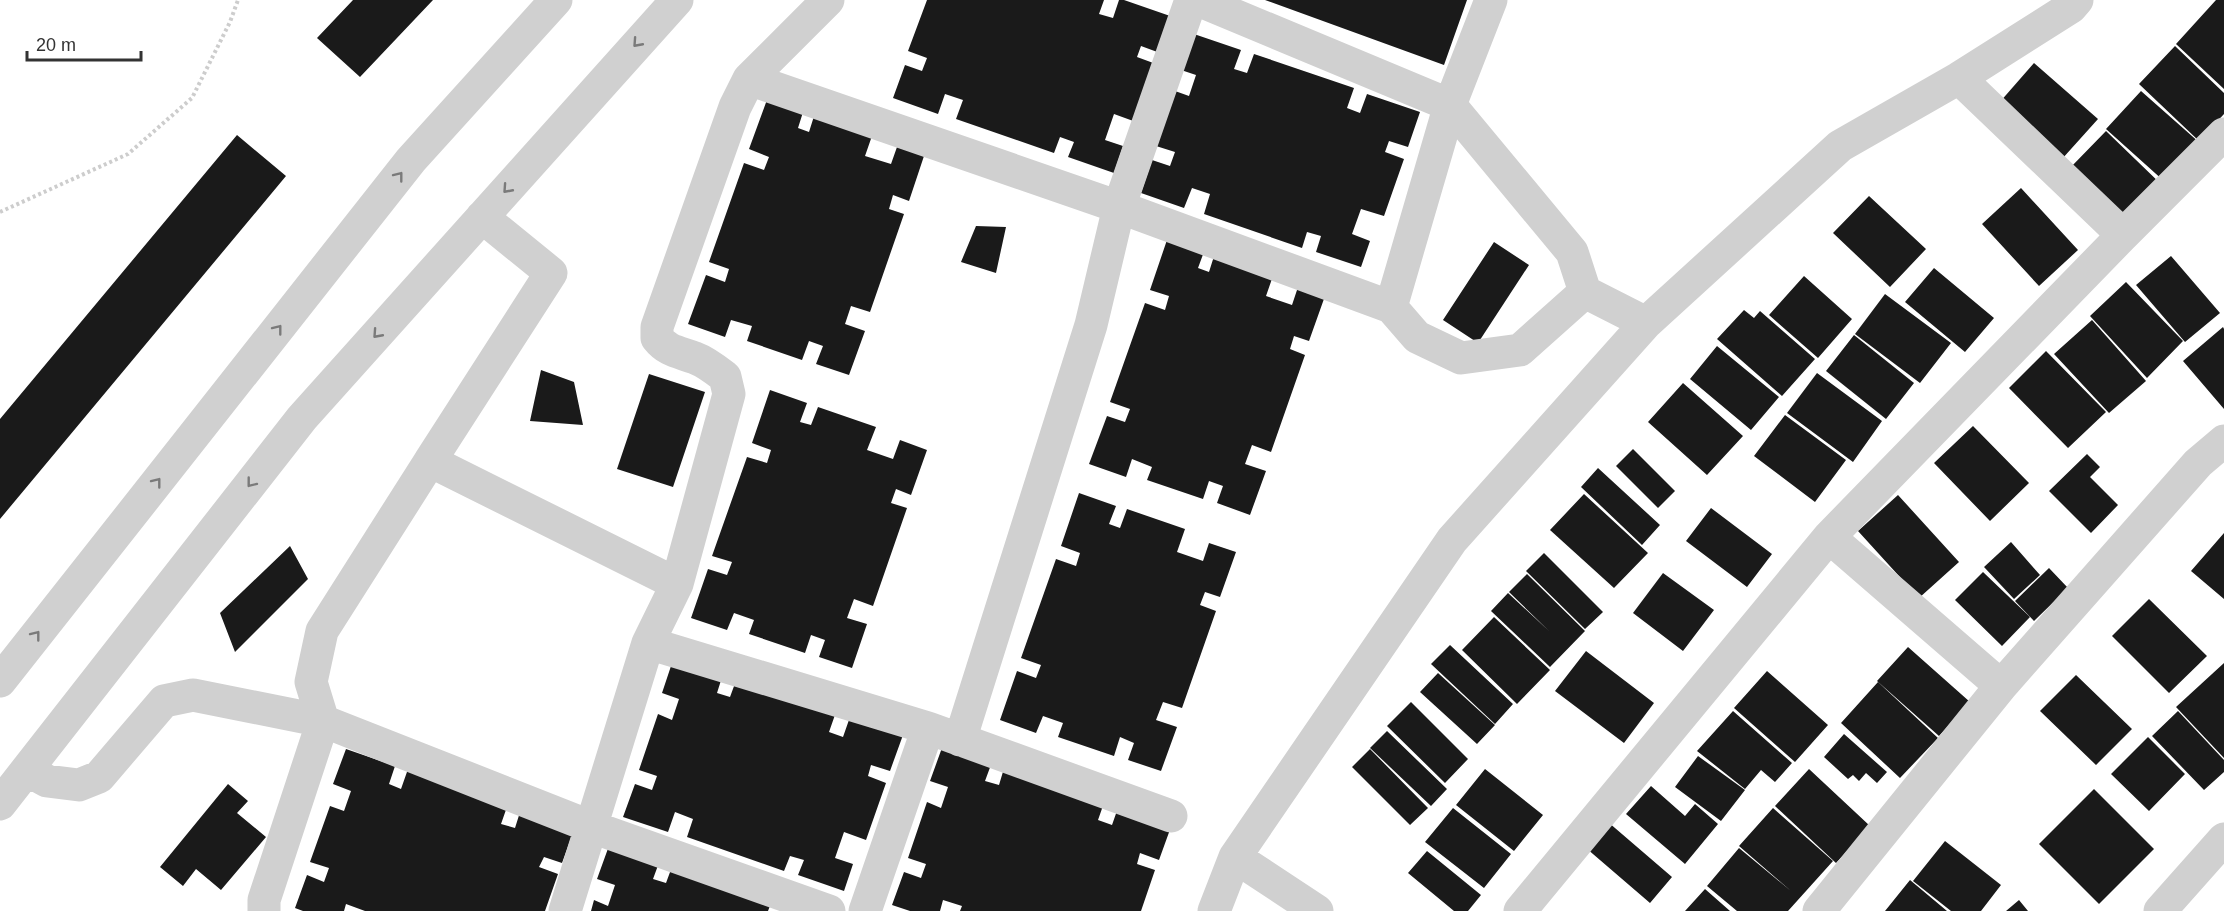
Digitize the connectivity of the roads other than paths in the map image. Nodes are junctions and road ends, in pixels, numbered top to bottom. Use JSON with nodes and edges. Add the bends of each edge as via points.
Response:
{"nodes":[{"id":1,"x":556,"y":0,"type":"edge"},
{"id":2,"x":676,"y":0,"type":"edge"},
{"id":3,"x":828,"y":0,"type":"edge"},
{"id":4,"x":1191,"y":0,"type":"edge"},
{"id":5,"x":1198,"y":0,"type":"edge"},
{"id":6,"x":1491,"y":0,"type":"edge"},
{"id":7,"x":2077,"y":0,"type":"edge"},
{"id":8,"x":1959,"y":78,"type":"junction"},
{"id":9,"x":749,"y":79,"type":"junction"},
{"id":10,"x":1450,"y":105,"type":"junction"},
{"id":11,"x":2224,"y":135,"type":"edge"},
{"id":12,"x":1119,"y":207,"type":"junction"},
{"id":13,"x":482,"y":217,"type":"junction"},
{"id":14,"x":2123,"y":235,"type":"junction"},
{"id":15,"x":1585,"y":292,"type":"junction"},
{"id":16,"x":1391,"y":307,"type":"junction"},
{"id":17,"x":1646,"y":323,"type":"junction"},
{"id":18,"x":2224,"y":441,"type":"edge"},
{"id":19,"x":430,"y":461,"type":"junction"},
{"id":20,"x":1829,"y":537,"type":"junction"},
{"id":21,"x":677,"y":584,"type":"junction"},
{"id":22,"x":648,"y":643,"type":"junction"},
{"id":23,"x":0,"y":681,"type":"edge"},
{"id":24,"x":2001,"y":686,"type":"junction"},
{"id":25,"x":323,"y":722,"type":"junction"},
{"id":26,"x":928,"y":728,"type":"junction"},
{"id":27,"x":960,"y":740,"type":"junction"},
{"id":28,"x":27,"y":770,"type":"junction"},
{"id":29,"x":0,"y":804,"type":"edge"},
{"id":30,"x":1171,"y":816,"type":"dead end"},
{"id":31,"x":592,"y":827,"type":"junction"},
{"id":32,"x":2224,"y":839,"type":"edge"},
{"id":33,"x":1235,"y":857,"type":"junction"},
{"id":34,"x":264,"y":911,"type":"edge"},
{"id":35,"x":565,"y":911,"type":"edge"},
{"id":36,"x":829,"y":911,"type":"edge"},
{"id":37,"x":865,"y":911,"type":"edge"},
{"id":38,"x":1214,"y":911,"type":"edge"},
{"id":39,"x":1317,"y":911,"type":"edge"},
{"id":40,"x":1520,"y":911,"type":"edge"},
{"id":41,"x":1819,"y":911,"type":"edge"},
{"id":42,"x":2160,"y":911,"type":"edge"}],
"edges":[{"from":23,"to":1,"type":"street","one_way":true,"via":[[411,160]]},
{"from":2,"to":13,"type":"street","one_way":true},
{"from":3,"to":9,"type":"street"},
{"from":4,"to":12,"type":"street"},
{"from":5,"to":10,"type":"street"},
{"from":6,"to":10,"type":"street"},
{"from":7,"to":8,"type":"street"},
{"from":8,"to":14,"type":"street"},
{"from":8,"to":17,"type":"street","via":[[1840,146]]},
{"from":9,"to":12,"type":"street"},
{"from":9,"to":21,"type":"street","via":[[735,107],[657,327],[657,338],[663,346],[719,372],[725,377],[729,394]]},
{"from":10,"to":15,"type":"street","via":[[1572,252]]},
{"from":10,"to":16,"type":"street"},
{"from":11,"to":14,"type":"street"},
{"from":12,"to":16,"type":"street"},
{"from":12,"to":27,"type":"street","via":[[1091,325]]},
{"from":13,"to":19,"type":"street","via":[[551,273]]},
{"from":13,"to":28,"type":"street","one_way":true,"via":[[302,418]]},
{"from":14,"to":20,"type":"street"},
{"from":15,"to":16,"type":"street","via":[[1520,350],[1461,358],[1417,337]]},
{"from":15,"to":17,"type":"street"},
{"from":17,"to":33,"type":"street","via":[[1452,540]]},
{"from":18,"to":24,"type":"street","via":[[2198,463]]},
{"from":19,"to":21,"type":"street"},
{"from":19,"to":25,"type":"street","via":[[322,631],[311,682]]},
{"from":20,"to":24,"type":"street"},
{"from":20,"to":40,"type":"street"},
{"from":21,"to":22,"type":"street"},
{"from":22,"to":26,"type":"street"},
{"from":22,"to":31,"type":"street"},
{"from":24,"to":41,"type":"street"},
{"from":25,"to":28,"type":"street","via":[[193,695],[176,697],[164,700],[154,710],[99,777],[79,785],[47,782]]},
{"from":25,"to":31,"type":"street"},
{"from":25,"to":34,"type":"street","via":[[264,900]]},
{"from":26,"to":27,"type":"street"},
{"from":26,"to":37,"type":"street"},
{"from":27,"to":30,"type":"street"},
{"from":28,"to":29,"type":"street"},
{"from":31,"to":35,"type":"street"},
{"from":31,"to":36,"type":"street"},
{"from":32,"to":42,"type":"street"},
{"from":33,"to":38,"type":"street"},
{"from":33,"to":39,"type":"street"}]}
